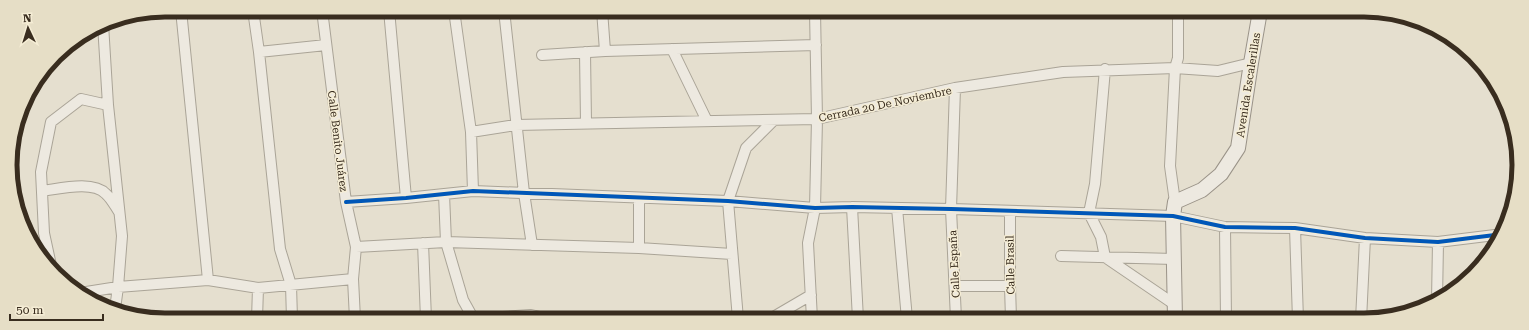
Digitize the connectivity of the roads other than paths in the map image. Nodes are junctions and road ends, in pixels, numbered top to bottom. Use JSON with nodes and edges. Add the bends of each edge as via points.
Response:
{"nodes":[{"id":1,"x":182,"y":17,"type":"edge"},
{"id":2,"x":254,"y":17,"type":"edge"},
{"id":3,"x":323,"y":17,"type":"edge"},
{"id":4,"x":390,"y":17,"type":"edge"},
{"id":5,"x":455,"y":17,"type":"edge"},
{"id":6,"x":505,"y":17,"type":"edge"},
{"id":7,"x":603,"y":17,"type":"edge"},
{"id":8,"x":815,"y":17,"type":"edge"},
{"id":9,"x":1178,"y":17,"type":"edge"},
{"id":10,"x":1259,"y":17,"type":"edge"},
{"id":11,"x":103,"y":30,"type":"edge"},
{"id":12,"x":326,"y":45,"type":"junction"},
{"id":13,"x":816,"y":45,"type":"junction"},
{"id":14,"x":672,"y":49,"type":"junction"},
{"id":15,"x":605,"y":51,"type":"junction"},
{"id":16,"x":260,"y":52,"type":"junction"},
{"id":17,"x":585,"y":52,"type":"junction"},
{"id":18,"x":542,"y":55,"type":"dead end"},
{"id":19,"x":1251,"y":63,"type":"junction"},
{"id":20,"x":1175,"y":68,"type":"junction"},
{"id":21,"x":1105,"y":70,"type":"junction"},
{"id":22,"x":955,"y":88,"type":"junction"},
{"id":23,"x":108,"y":105,"type":"junction"},
{"id":24,"x":817,"y":119,"type":"junction"},
{"id":25,"x":774,"y":120,"type":"junction"},
{"id":26,"x":706,"y":121,"type":"junction"},
{"id":27,"x":586,"y":123,"type":"junction"},
{"id":28,"x":516,"y":124,"type":"junction"},
{"id":29,"x":471,"y":132,"type":"junction"},
{"id":30,"x":42,"y":191,"type":"junction"},
{"id":31,"x":473,"y":191,"type":"junction"},
{"id":32,"x":524,"y":193,"type":"junction"},
{"id":33,"x":444,"y":194,"type":"junction"},
{"id":34,"x":406,"y":198,"type":"junction"},
{"id":35,"x":639,"y":198,"type":"junction"},
{"id":36,"x":728,"y":201,"type":"junction"},
{"id":37,"x":346,"y":202,"type":"junction"},
{"id":38,"x":852,"y":207,"type":"junction"},
{"id":39,"x":815,"y":208,"type":"junction"},
{"id":40,"x":897,"y":208,"type":"junction"},
{"id":41,"x":951,"y":209,"type":"junction"},
{"id":42,"x":1174,"y":209,"type":"junction"},
{"id":43,"x":1010,"y":211,"type":"junction"},
{"id":44,"x":119,"y":212,"type":"junction"},
{"id":45,"x":1089,"y":213,"type":"junction"},
{"id":46,"x":1225,"y":227,"type":"junction"},
{"id":47,"x":1295,"y":228,"type":"junction"},
{"id":48,"x":1494,"y":235,"type":"edge"},
{"id":49,"x":1365,"y":238,"type":"junction"},
{"id":50,"x":446,"y":242,"type":"junction"},
{"id":51,"x":1438,"y":242,"type":"junction"},
{"id":52,"x":423,"y":243,"type":"junction"},
{"id":53,"x":532,"y":245,"type":"junction"},
{"id":54,"x":356,"y":247,"type":"junction"},
{"id":55,"x":639,"y":248,"type":"junction"},
{"id":56,"x":732,"y":254,"type":"junction"},
{"id":57,"x":49,"y":256,"type":"edge"},
{"id":58,"x":1061,"y":256,"type":"dead end"},
{"id":59,"x":1105,"y":257,"type":"junction"},
{"id":60,"x":1174,"y":259,"type":"junction"},
{"id":61,"x":353,"y":279,"type":"junction"},
{"id":62,"x":208,"y":280,"type":"junction"},
{"id":63,"x":291,"y":286,"type":"junction"},
{"id":64,"x":955,"y":286,"type":"junction"},
{"id":65,"x":1010,"y":286,"type":"junction"},
{"id":66,"x":118,"y":287,"type":"junction"},
{"id":67,"x":258,"y":288,"type":"junction"},
{"id":68,"x":89,"y":292,"type":"edge"},
{"id":69,"x":1437,"y":293,"type":"edge"},
{"id":70,"x":811,"y":295,"type":"junction"},
{"id":71,"x":1174,"y":304,"type":"junction"},
{"id":72,"x":116,"y":305,"type":"edge"},
{"id":73,"x":257,"y":313,"type":"edge"},
{"id":74,"x":292,"y":313,"type":"edge"},
{"id":75,"x":354,"y":313,"type":"edge"},
{"id":76,"x":426,"y":313,"type":"edge"},
{"id":77,"x":469,"y":313,"type":"edge"},
{"id":78,"x":737,"y":313,"type":"edge"},
{"id":79,"x":780,"y":313,"type":"edge"},
{"id":80,"x":812,"y":313,"type":"edge"},
{"id":81,"x":858,"y":313,"type":"edge"},
{"id":82,"x":906,"y":313,"type":"edge"},
{"id":83,"x":956,"y":313,"type":"edge"},
{"id":84,"x":1011,"y":313,"type":"edge"},
{"id":85,"x":1175,"y":313,"type":"edge"},
{"id":86,"x":1226,"y":313,"type":"edge"},
{"id":87,"x":1298,"y":313,"type":"edge"},
{"id":88,"x":1361,"y":313,"type":"edge"}],
"edges":[{"from":1,"to":62,"type":"street"},
{"from":2,"to":16,"type":"street"},
{"from":3,"to":12,"type":"street","name":"Calle Benito Juárez"},
{"from":4,"to":34,"type":"street"},
{"from":5,"to":29,"type":"street"},
{"from":6,"to":28,"type":"street"},
{"from":7,"to":15,"type":"street"},
{"from":8,"to":13,"type":"street"},
{"from":9,"to":20,"type":"street","via":[[1178,58]]},
{"from":10,"to":19,"type":"main road","name":"Avenida Escalerillas"},
{"from":11,"to":23,"type":"street"},
{"from":12,"to":16,"type":"street"},
{"from":12,"to":37,"type":"street","name":"Calle Benito Juárez"},
{"from":13,"to":14,"type":"street"},
{"from":13,"to":24,"type":"street"},
{"from":14,"to":15,"type":"street"},
{"from":14,"to":26,"type":"street"},
{"from":15,"to":17,"type":"street"},
{"from":16,"to":63,"type":"street","via":[[280,249]]},
{"from":17,"to":18,"type":"street"},
{"from":17,"to":27,"type":"street"},
{"from":19,"to":20,"type":"street","name":"Cerrada 20 De Noviembre","via":[[1218,72]]},
{"from":19,"to":42,"type":"main road","name":"Avenida Escalerillas","via":[[1238,148],[1221,174]]},
{"from":20,"to":21,"type":"street","name":"Cerrada 20 De Noviembre"},
{"from":20,"to":42,"type":"street","via":[[1170,166]]},
{"from":21,"to":22,"type":"street","name":"Cerrada 20 De Noviembre","via":[[1063,72]]},
{"from":21,"to":45,"type":"street","via":[[1095,184]]},
{"from":22,"to":24,"type":"street","name":"Cerrada 20 De Noviembre"},
{"from":22,"to":41,"type":"street","name":"Calle España"},
{"from":23,"to":30,"type":"street","via":[[81,99],[51,122],[41,172]]},
{"from":23,"to":44,"type":"street"},
{"from":24,"to":25,"type":"street","name":"Cerrada 20 De Noviembre"},
{"from":24,"to":39,"type":"street"},
{"from":25,"to":26,"type":"street","name":"Cerrada 20 De Noviembre"},
{"from":25,"to":36,"type":"street","via":[[746,148]]},
{"from":26,"to":27,"type":"street","name":"Cerrada 20 De Noviembre"},
{"from":27,"to":28,"type":"street","name":"Cerrada 20 De Noviembre"},
{"from":28,"to":29,"type":"street","name":"Cerrada 20 De Noviembre"},
{"from":28,"to":32,"type":"street"},
{"from":29,"to":31,"type":"street"},
{"from":30,"to":44,"type":"street","via":[[89,186],[98,188],[106,194]]},
{"from":30,"to":57,"type":"street","via":[[44,233]]},
{"from":31,"to":32,"type":"street"},
{"from":31,"to":33,"type":"street"},
{"from":32,"to":35,"type":"street"},
{"from":32,"to":53,"type":"street"},
{"from":33,"to":34,"type":"street"},
{"from":33,"to":50,"type":"street"},
{"from":34,"to":37,"type":"street"},
{"from":35,"to":36,"type":"street"},
{"from":35,"to":55,"type":"street"},
{"from":36,"to":39,"type":"street"},
{"from":36,"to":56,"type":"street"},
{"from":37,"to":54,"type":"street","name":"Calle Benito Juárez"},
{"from":38,"to":39,"type":"street"},
{"from":38,"to":40,"type":"street"},
{"from":38,"to":81,"type":"street"},
{"from":39,"to":70,"type":"street","via":[[808,243]]},
{"from":40,"to":41,"type":"street"},
{"from":40,"to":82,"type":"street"},
{"from":41,"to":43,"type":"street"},
{"from":41,"to":64,"type":"street","name":"Calle España"},
{"from":42,"to":45,"type":"street"},
{"from":42,"to":46,"type":"street"},
{"from":42,"to":60,"type":"main road"},
{"from":43,"to":45,"type":"street"},
{"from":43,"to":65,"type":"street","name":"Calle Brasil"},
{"from":44,"to":66,"type":"street","via":[[122,236]]},
{"from":45,"to":59,"type":"street","via":[[1102,237]]},
{"from":46,"to":47,"type":"street"},
{"from":46,"to":86,"type":"street"},
{"from":47,"to":49,"type":"street"},
{"from":47,"to":87,"type":"street"},
{"from":48,"to":51,"type":"street"},
{"from":49,"to":51,"type":"street"},
{"from":49,"to":88,"type":"street"},
{"from":50,"to":52,"type":"street"},
{"from":50,"to":53,"type":"street"},
{"from":50,"to":77,"type":"street","via":[[462,300]]},
{"from":51,"to":69,"type":"street"},
{"from":52,"to":54,"type":"street"},
{"from":52,"to":76,"type":"street"},
{"from":53,"to":55,"type":"street"},
{"from":54,"to":61,"type":"street","name":"Calle Benito Juárez"},
{"from":55,"to":56,"type":"street"},
{"from":56,"to":78,"type":"street"},
{"from":58,"to":59,"type":"street"},
{"from":59,"to":60,"type":"street"},
{"from":59,"to":71,"type":"street"},
{"from":60,"to":71,"type":"main road"},
{"from":61,"to":63,"type":"street"},
{"from":61,"to":75,"type":"street","name":"Calle Benito Juárez"},
{"from":62,"to":66,"type":"street"},
{"from":62,"to":67,"type":"street"},
{"from":63,"to":67,"type":"street"},
{"from":63,"to":74,"type":"street"},
{"from":64,"to":65,"type":"street"},
{"from":64,"to":83,"type":"street","name":"Calle España"},
{"from":65,"to":84,"type":"street","name":"Calle Brasil"},
{"from":66,"to":68,"type":"street"},
{"from":66,"to":72,"type":"street"},
{"from":67,"to":73,"type":"street"},
{"from":70,"to":79,"type":"street"},
{"from":70,"to":80,"type":"street"},
{"from":71,"to":85,"type":"main road"}]}
